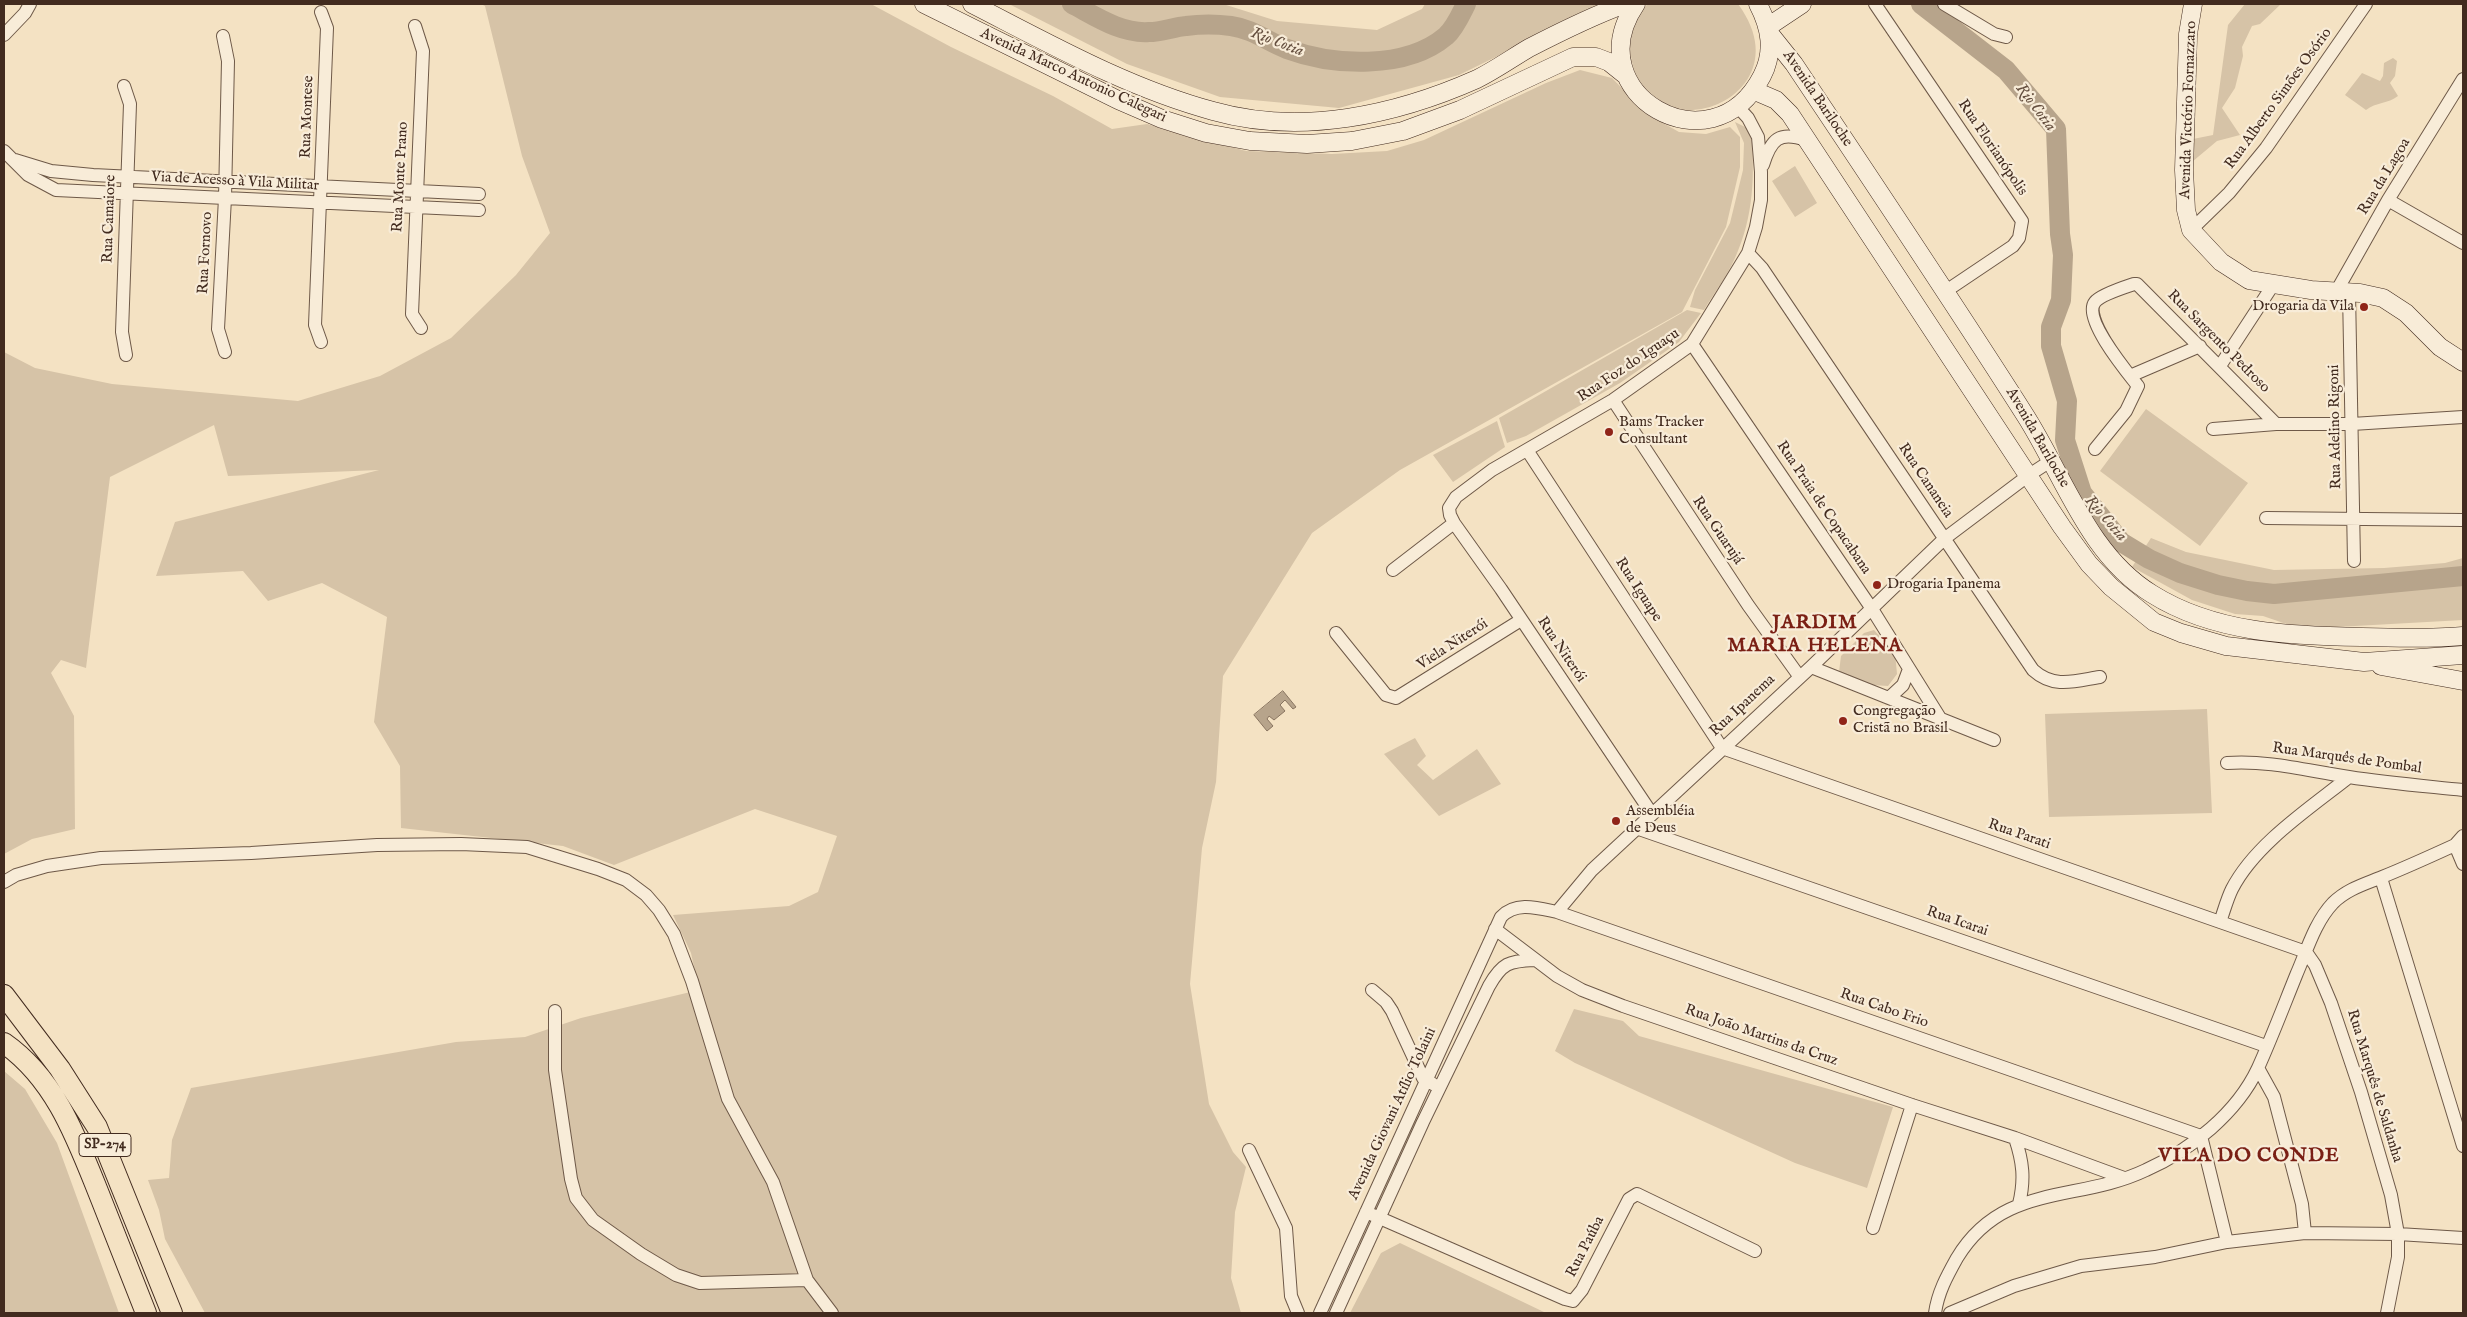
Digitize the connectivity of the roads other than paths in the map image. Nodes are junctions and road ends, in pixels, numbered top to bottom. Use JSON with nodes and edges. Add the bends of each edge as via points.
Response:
{"nodes":[{"id":1,"x":30,"y":4,"type":"edge"},
{"id":2,"x":924,"y":4,"type":"edge"},
{"id":3,"x":972,"y":4,"type":"edge"},
{"id":4,"x":1625,"y":4,"type":"edge"},
{"id":5,"x":1636,"y":4,"type":"edge"},
{"id":6,"x":1758,"y":4,"type":"edge"},
{"id":7,"x":1802,"y":4,"type":"edge"},
{"id":8,"x":1875,"y":4,"type":"edge"},
{"id":9,"x":1944,"y":4,"type":"edge"},
{"id":10,"x":2193,"y":4,"type":"edge"},
{"id":11,"x":2366,"y":4,"type":"edge"},
{"id":12,"x":321,"y":12,"type":"dead end"},
{"id":13,"x":415,"y":26,"type":"dead end"},
{"id":14,"x":1770,"y":30,"type":"junction"},
{"id":15,"x":4,"y":35,"type":"edge"},
{"id":16,"x":223,"y":36,"type":"dead end"},
{"id":17,"x":2006,"y":37,"type":"dead end"},
{"id":18,"x":1624,"y":74,"type":"junction"},
{"id":19,"x":2463,"y":79,"type":"edge"},
{"id":20,"x":124,"y":86,"type":"dead end"},
{"id":21,"x":1755,"y":91,"type":"junction"},
{"id":22,"x":1738,"y":107,"type":"junction"},
{"id":23,"x":1806,"y":140,"type":"junction"},
{"id":24,"x":7,"y":155,"type":"edge"},
{"id":25,"x":1761,"y":172,"type":"junction"},
{"id":26,"x":128,"y":176,"type":"junction"},
{"id":27,"x":225,"y":183,"type":"junction"},
{"id":28,"x":321,"y":187,"type":"junction"},
{"id":29,"x":417,"y":192,"type":"junction"},
{"id":30,"x":128,"y":193,"type":"junction"},
{"id":31,"x":479,"y":194,"type":"dead end"},
{"id":32,"x":225,"y":198,"type":"junction"},
{"id":33,"x":2388,"y":200,"type":"junction"},
{"id":34,"x":320,"y":202,"type":"junction"},
{"id":35,"x":416,"y":209,"type":"junction"},
{"id":36,"x":479,"y":210,"type":"dead end"},
{"id":37,"x":2191,"y":230,"type":"junction"},
{"id":38,"x":2463,"y":243,"type":"edge"},
{"id":39,"x":1748,"y":253,"type":"junction"},
{"id":40,"x":2273,"y":284,"type":"junction"},
{"id":41,"x":1946,"y":291,"type":"junction"},
{"id":42,"x":2342,"y":292,"type":"junction"},
{"id":43,"x":422,"y":328,"type":"dead end"},
{"id":44,"x":321,"y":342,"type":"dead end"},
{"id":45,"x":1692,"y":344,"type":"junction"},
{"id":46,"x":2200,"y":346,"type":"junction"},
{"id":47,"x":225,"y":352,"type":"dead end"},
{"id":48,"x":126,"y":355,"type":"dead end"},
{"id":49,"x":2463,"y":362,"type":"edge"},
{"id":50,"x":2220,"y":366,"type":"junction"},
{"id":51,"x":2130,"y":376,"type":"junction"},
{"id":52,"x":1613,"y":400,"type":"junction"},
{"id":53,"x":2463,"y":417,"type":"edge"},
{"id":54,"x":2276,"y":424,"type":"junction"},
{"id":55,"x":2352,"y":424,"type":"junction"},
{"id":56,"x":2213,"y":429,"type":"dead end"},
{"id":57,"x":2095,"y":449,"type":"dead end"},
{"id":58,"x":1527,"y":450,"type":"junction"},
{"id":59,"x":2052,"y":460,"type":"junction"},
{"id":60,"x":2029,"y":475,"type":"junction"},
{"id":61,"x":1451,"y":502,"type":"joint"},
{"id":62,"x":2266,"y":518,"type":"dead end"},
{"id":63,"x":2354,"y":520,"type":"junction"},
{"id":64,"x":2463,"y":520,"type":"edge"},
{"id":65,"x":1454,"y":523,"type":"junction"},
{"id":66,"x":1944,"y":539,"type":"junction"},
{"id":67,"x":2354,"y":561,"type":"dead end"},
{"id":68,"x":1393,"y":570,"type":"dead end"},
{"id":69,"x":1872,"y":609,"type":"junction"},
{"id":70,"x":1521,"y":620,"type":"junction"},
{"id":71,"x":1336,"y":633,"type":"dead end"},
{"id":72,"x":2463,"y":636,"type":"edge"},
{"id":73,"x":2463,"y":655,"type":"edge"},
{"id":74,"x":2364,"y":662,"type":"junction"},
{"id":75,"x":1811,"y":667,"type":"junction"},
{"id":76,"x":1910,"y":669,"type":"junction"},
{"id":77,"x":1799,"y":676,"type":"junction"},
{"id":78,"x":2100,"y":677,"type":"dead end"},
{"id":79,"x":2463,"y":681,"type":"edge"},
{"id":80,"x":1889,"y":698,"type":"junction"},
{"id":81,"x":1940,"y":718,"type":"junction"},
{"id":82,"x":1994,"y":740,"type":"dead end"},
{"id":83,"x":1722,"y":748,"type":"junction"},
{"id":84,"x":2227,"y":764,"type":"dead end"},
{"id":85,"x":2349,"y":777,"type":"junction"},
{"id":86,"x":2463,"y":790,"type":"edge"},
{"id":87,"x":1652,"y":814,"type":"junction"},
{"id":88,"x":1636,"y":828,"type":"junction"},
{"id":89,"x":2459,"y":841,"type":"edge"},
{"id":90,"x":2463,"y":864,"type":"edge"},
{"id":91,"x":2381,"y":878,"type":"junction"},
{"id":92,"x":4,"y":882,"type":"edge"},
{"id":93,"x":1557,"y":912,"type":"junction"},
{"id":94,"x":1501,"y":917,"type":"junction"},
{"id":95,"x":2220,"y":922,"type":"junction"},
{"id":96,"x":1495,"y":929,"type":"junction"},
{"id":97,"x":1510,"y":940,"type":"junction"},
{"id":98,"x":2306,"y":952,"type":"junction"},
{"id":99,"x":1534,"y":960,"type":"junction"},
{"id":100,"x":1372,"y":990,"type":"dead end"},
{"id":101,"x":4,"y":995,"type":"edge"},
{"id":102,"x":555,"y":1011,"type":"dead end"},
{"id":103,"x":4,"y":1043,"type":"edge"},
{"id":104,"x":2266,"y":1046,"type":"junction"},
{"id":105,"x":2258,"y":1068,"type":"junction"},
{"id":106,"x":1427,"y":1081,"type":"junction"},
{"id":107,"x":1440,"y":1087,"type":"junction"},
{"id":108,"x":1912,"y":1105,"type":"junction"},
{"id":109,"x":2201,"y":1136,"type":"junction"},
{"id":110,"x":2015,"y":1138,"type":"junction"},
{"id":111,"x":2463,"y":1146,"type":"edge"},
{"id":112,"x":1249,"y":1150,"type":"dead end"},
{"id":113,"x":2124,"y":1178,"type":"junction"},
{"id":114,"x":2019,"y":1204,"type":"junction"},
{"id":115,"x":1366,"y":1212,"type":"junction"},
{"id":116,"x":1380,"y":1219,"type":"junction"},
{"id":117,"x":1873,"y":1228,"type":"dead end"},
{"id":118,"x":2305,"y":1233,"type":"junction"},
{"id":119,"x":2398,"y":1234,"type":"junction"},
{"id":120,"x":2463,"y":1238,"type":"edge"},
{"id":121,"x":2228,"y":1242,"type":"junction"},
{"id":122,"x":1755,"y":1251,"type":"dead end"},
{"id":123,"x":807,"y":1280,"type":"junction"},
{"id":124,"x":146,"y":1313,"type":"edge"},
{"id":125,"x":172,"y":1313,"type":"edge"},
{"id":126,"x":832,"y":1313,"type":"edge"},
{"id":127,"x":1298,"y":1313,"type":"edge"},
{"id":128,"x":1320,"y":1313,"type":"edge"},
{"id":129,"x":1336,"y":1313,"type":"edge"},
{"id":130,"x":1935,"y":1313,"type":"edge"},
{"id":131,"x":1950,"y":1313,"type":"edge"},
{"id":132,"x":2387,"y":1313,"type":"edge"}],
"edges":[{"from":1,"to":15,"type":"street","via":[[26,13]]},
{"from":2,"to":18,"type":"main road","name":"Avenida Marco Antonio Calegari","via":[[1162,119],[1206,133],[1250,140],[1307,144],[1352,141],[1403,131],[1460,110],[1573,57],[1596,57]]},
{"from":3,"to":4,"type":"main road","name":"Avenida Marco Antonio Calegari","via":[[1115,76],[1172,98],[1214,112],[1301,121],[1339,120],[1421,100],[1478,78],[1530,48]]},
{"from":5,"to":18,"type":"main road","via":[[1628,15],[1622,34],[1620,54]]},
{"from":6,"to":14,"type":"main road","name":"Avenida Bariloche"},
{"from":7,"to":14,"type":"main road"},
{"from":8,"to":41,"type":"street","name":"Rua Florianópolis","via":[[2022,221],[2019,238],[2013,246]]},
{"from":9,"to":17,"type":"street","via":[[1994,34]]},
{"from":10,"to":37,"type":"main road","name":"Avenida Victório Fornazzaro","via":[[2188,34],[2184,170],[2186,210]]},
{"from":11,"to":37,"type":"street","name":"Rua Alberto Simões Osório","via":[[2266,148],[2229,193]]},
{"from":12,"to":28,"type":"street","name":"Rua Montese","via":[[327,28]]},
{"from":13,"to":29,"type":"street","name":"Rua Monte Prano","via":[[423,51]]},
{"from":14,"to":21,"type":"main road","via":[[1766,70]]},
{"from":14,"to":41,"type":"main road","name":"Avenida Bariloche"},
{"from":16,"to":27,"type":"street","name":"Rua Fornovo","via":[[228,61]]},
{"from":18,"to":22,"type":"main road","via":[[1648,104],[1683,120],[1702,121]]},
{"from":19,"to":33,"type":"street","name":"Rua da Lagoa"},
{"from":20,"to":26,"type":"street","name":"Rua Camaiore","via":[[130,104]]},
{"from":21,"to":22,"type":"main road"},
{"from":21,"to":23,"type":"main road","name":"Avenida Bariloche","via":[[1784,106]]},
{"from":22,"to":25,"type":"street","name":"Rua Foz do Iguaçu","via":[[1758,137]]},
{"from":23,"to":25,"type":"street","name":"Rua Foz do Iguaçu","via":[[1787,136],[1775,140]]},
{"from":23,"to":60,"type":"main road","name":"Avenida Bariloche"},
{"from":24,"to":26,"type":"street","via":[[50,171]]},
{"from":24,"to":30,"type":"street","name":"Via de Acesso à Vila Militar","via":[[28,176],[56,190]]},
{"from":25,"to":39,"type":"street","name":"Rua Foz do Iguaçu","via":[[1756,227]]},
{"from":26,"to":27,"type":"street"},
{"from":26,"to":30,"type":"street","name":"Rua Camaiore"},
{"from":27,"to":28,"type":"street"},
{"from":27,"to":32,"type":"street","name":"Rua Fornovo"},
{"from":28,"to":29,"type":"street"},
{"from":28,"to":34,"type":"street","name":"Rua Montese"},
{"from":29,"to":31,"type":"street"},
{"from":29,"to":35,"type":"street","name":"Rua Monte Prano"},
{"from":30,"to":32,"type":"street","name":"Via de Acesso à Vila Militar"},
{"from":30,"to":48,"type":"street","name":"Rua Camaiore","via":[[122,332]]},
{"from":32,"to":34,"type":"street","name":"Via de Acesso à Vila Militar"},
{"from":32,"to":47,"type":"street","name":"Rua Fornovo","via":[[218,329]]},
{"from":33,"to":38,"type":"street"},
{"from":33,"to":42,"type":"street","name":"Rua da Lagoa"},
{"from":34,"to":35,"type":"street","name":"Via de Acesso à Vila Militar"},
{"from":34,"to":44,"type":"street","name":"Rua Montese","via":[[315,325]]},
{"from":35,"to":36,"type":"street","name":"Via de Acesso à Vila Militar"},
{"from":35,"to":43,"type":"street","name":"Rua Monte Prano","via":[[412,314]]},
{"from":37,"to":40,"type":"main road","name":"Avenida Victório Fornazzaro","via":[[2208,250],[2235,272],[2249,280]]},
{"from":39,"to":45,"type":"street","name":"Rua Foz do Iguaçu"},
{"from":39,"to":66,"type":"street","name":"Rua Cananeia","via":[[1762,268]]},
{"from":40,"to":42,"type":"main road","name":"Avenida Victório Fornazzaro"},
{"from":40,"to":50,"type":"street"},
{"from":41,"to":59,"type":"main road","name":"Avenida Bariloche"},
{"from":42,"to":49,"type":"main road","name":"Avenida Victório Fornazzaro","via":[[2383,298],[2406,313],[2440,346]]},
{"from":42,"to":55,"type":"street","name":"Rua Adelino Rigoni"},
{"from":45,"to":52,"type":"street","name":"Rua Foz do Iguaçu"},
{"from":45,"to":69,"type":"street","name":"Rua Praia de Copacabana"},
{"from":46,"to":50,"type":"street","name":"Rua Sargento Pedroso"},
{"from":46,"to":51,"type":"street"},
{"from":46,"to":51,"type":"street","name":"Rua Sargento Pedroso","via":[[2137,284],[2096,300],[2091,308],[2095,323]]},
{"from":50,"to":54,"type":"street","name":"Rua Sargento Pedroso"},
{"from":51,"to":57,"type":"street","via":[[2138,386],[2126,411]]},
{"from":52,"to":58,"type":"street","name":"Rua Foz do Iguaçu"},
{"from":52,"to":77,"type":"street","name":"Rua Guarujá","via":[[1742,597]]},
{"from":53,"to":55,"type":"street"},
{"from":54,"to":55,"type":"street"},
{"from":54,"to":56,"type":"street"},
{"from":55,"to":63,"type":"street","name":"Rua Adelino Rigoni"},
{"from":58,"to":61,"type":"street","name":"Rua Foz do Iguaçu","via":[[1492,470]]},
{"from":58,"to":83,"type":"street","name":"Rua Iguape"},
{"from":59,"to":60,"type":"street","name":"Rua Ipanema"},
{"from":59,"to":72,"type":"main road","name":"Avenida Bariloche","via":[[2085,523],[2112,561],[2130,580],[2152,595],[2192,614],[2234,625],[2303,636]]},
{"from":60,"to":66,"type":"street","name":"Rua Ipanema"},
{"from":60,"to":74,"type":"main road","name":"Avenida Bariloche","via":[[2089,564],[2130,604],[2154,622],[2181,634],[2226,646]]},
{"from":61,"to":65,"type":"street","name":"Rua Niterói","via":[[1450,514]]},
{"from":62,"to":63,"type":"street"},
{"from":63,"to":64,"type":"street"},
{"from":63,"to":67,"type":"street","name":"Rua Adelino Rigoni"},
{"from":65,"to":68,"type":"street"},
{"from":65,"to":70,"type":"street","name":"Rua Niterói"},
{"from":66,"to":69,"type":"street","name":"Rua Ipanema"},
{"from":66,"to":78,"type":"street","name":"Rua Cananeia","via":[[2024,658],[2043,679],[2055,682]]},
{"from":69,"to":75,"type":"street","name":"Rua Ipanema"},
{"from":69,"to":76,"type":"street","name":"Rua Praia de Copacabana"},
{"from":70,"to":71,"type":"street","name":"Viela Niterói","via":[[1402,696],[1390,698]]},
{"from":70,"to":87,"type":"street","name":"Rua Niterói"},
{"from":73,"to":74,"type":"main road","name":"Avenida Bariloche"},
{"from":74,"to":79,"type":"main road"},
{"from":75,"to":77,"type":"street","name":"Rua Ipanema"},
{"from":75,"to":80,"type":"street"},
{"from":76,"to":80,"type":"street","via":[[1903,685]]},
{"from":76,"to":81,"type":"street","name":"Rua Praia de Copacabana"},
{"from":77,"to":83,"type":"street","name":"Rua Ipanema"},
{"from":80,"to":81,"type":"street"},
{"from":81,"to":82,"type":"street"},
{"from":83,"to":87,"type":"street","name":"Rua Ipanema"},
{"from":83,"to":95,"type":"street","name":"Rua Parati"},
{"from":84,"to":85,"type":"street","name":"Rua Marquês de Pombal","via":[[2270,764]]},
{"from":85,"to":86,"type":"street","name":"Rua Marquês de Pombal"},
{"from":85,"to":95,"type":"street","via":[[2274,838],[2252,861],[2232,889]]},
{"from":87,"to":88,"type":"street","name":"Rua Ipanema"},
{"from":88,"to":93,"type":"street","name":"Rua Ipanema","via":[[1592,870]]},
{"from":88,"to":104,"type":"street","name":"Rua Icarai"},
{"from":89,"to":90,"type":"street"},
{"from":89,"to":91,"type":"street"},
{"from":91,"to":98,"type":"street","via":[[2353,888],[2334,903],[2317,926]]},
{"from":91,"to":111,"type":"street"},
{"from":92,"to":123,"type":"street","via":[[47,866],[101,858],[452,844],[527,847],[626,880],[660,910],[674,934],[728,1099],[773,1182]]},
{"from":93,"to":94,"type":"street","via":[[1523,907]]},
{"from":93,"to":109,"type":"street","name":"Rua Cabo Frio"},
{"from":94,"to":96,"type":"street","name":"Avenida Giovani Atílio Tolaini"},
{"from":94,"to":97,"type":"street","name":"Rua João Martins da Cruz"},
{"from":95,"to":98,"type":"street","name":"Rua Parati"},
{"from":96,"to":97,"type":"street","name":"Rua João Martins da Cruz"},
{"from":96,"to":106,"type":"street","name":"Avenida Giovani Atílio Tolaini"},
{"from":97,"to":99,"type":"street","name":"Rua João Martins da Cruz"},
{"from":98,"to":104,"type":"street"},
{"from":98,"to":119,"type":"street","name":"Rua Marquês de Saldanha","via":[[2331,1003],[2361,1092],[2391,1195]]},
{"from":99,"to":107,"type":"street","name":"Avenida Giovani Atílio Tolaini","via":[[1515,961],[1497,972]]},
{"from":99,"to":108,"type":"street","name":"Rua João Martins da Cruz","via":[[1582,990],[1623,1006]]},
{"from":100,"to":106,"type":"street","via":[[1392,1011]]},
{"from":101,"to":125,"type":"main road","number":"SP-274","via":[[60,1069],[97,1127]]},
{"from":102,"to":123,"type":"street","via":[[555,1070],[571,1179],[576,1198],[593,1220],[641,1254],[688,1281]]},
{"from":103,"to":124,"type":"main road","number":"SP-274","via":[[43,1080],[61,1106],[77,1138]]},
{"from":104,"to":105,"type":"street"},
{"from":105,"to":109,"type":"street","via":[[2236,1104]]},
{"from":105,"to":118,"type":"street","via":[[2274,1097],[2302,1204]]},
{"from":106,"to":107,"type":"street"},
{"from":106,"to":115,"type":"street","name":"Avenida Giovani Atílio Tolaini"},
{"from":107,"to":116,"type":"street","name":"Avenida Giovani Atílio Tolaini"},
{"from":108,"to":110,"type":"street","name":"Rua João Martins da Cruz"},
{"from":108,"to":117,"type":"street"},
{"from":109,"to":113,"type":"street","via":[[2146,1170]]},
{"from":109,"to":121,"type":"street"},
{"from":110,"to":113,"type":"street","name":"Rua João Martins da Cruz"},
{"from":110,"to":114,"type":"street","via":[[2022,1159],[2024,1182]]},
{"from":112,"to":127,"type":"street","via":[[1286,1228],[1291,1296]]},
{"from":113,"to":114,"type":"street"},
{"from":114,"to":130,"type":"street","via":[[1997,1214],[1962,1250],[1942,1286]]},
{"from":115,"to":116,"type":"street"},
{"from":115,"to":128,"type":"street","name":"Avenida Giovani Atílio Tolaini"},
{"from":116,"to":122,"type":"street","name":"Rua Paúba","via":[[1557,1296],[1573,1300],[1582,1290],[1629,1199],[1637,1194]]},
{"from":116,"to":129,"type":"street","name":"Avenida Giovani Atílio Tolaini"},
{"from":118,"to":119,"type":"street"},
{"from":118,"to":121,"type":"street"},
{"from":119,"to":120,"type":"street"},
{"from":119,"to":132,"type":"street","name":"Rua Marquês de Saldanha","via":[[2398,1257]]},
{"from":121,"to":131,"type":"street","via":[[2154,1257],[2081,1266],[2014,1286]]},
{"from":123,"to":126,"type":"street"}]}
